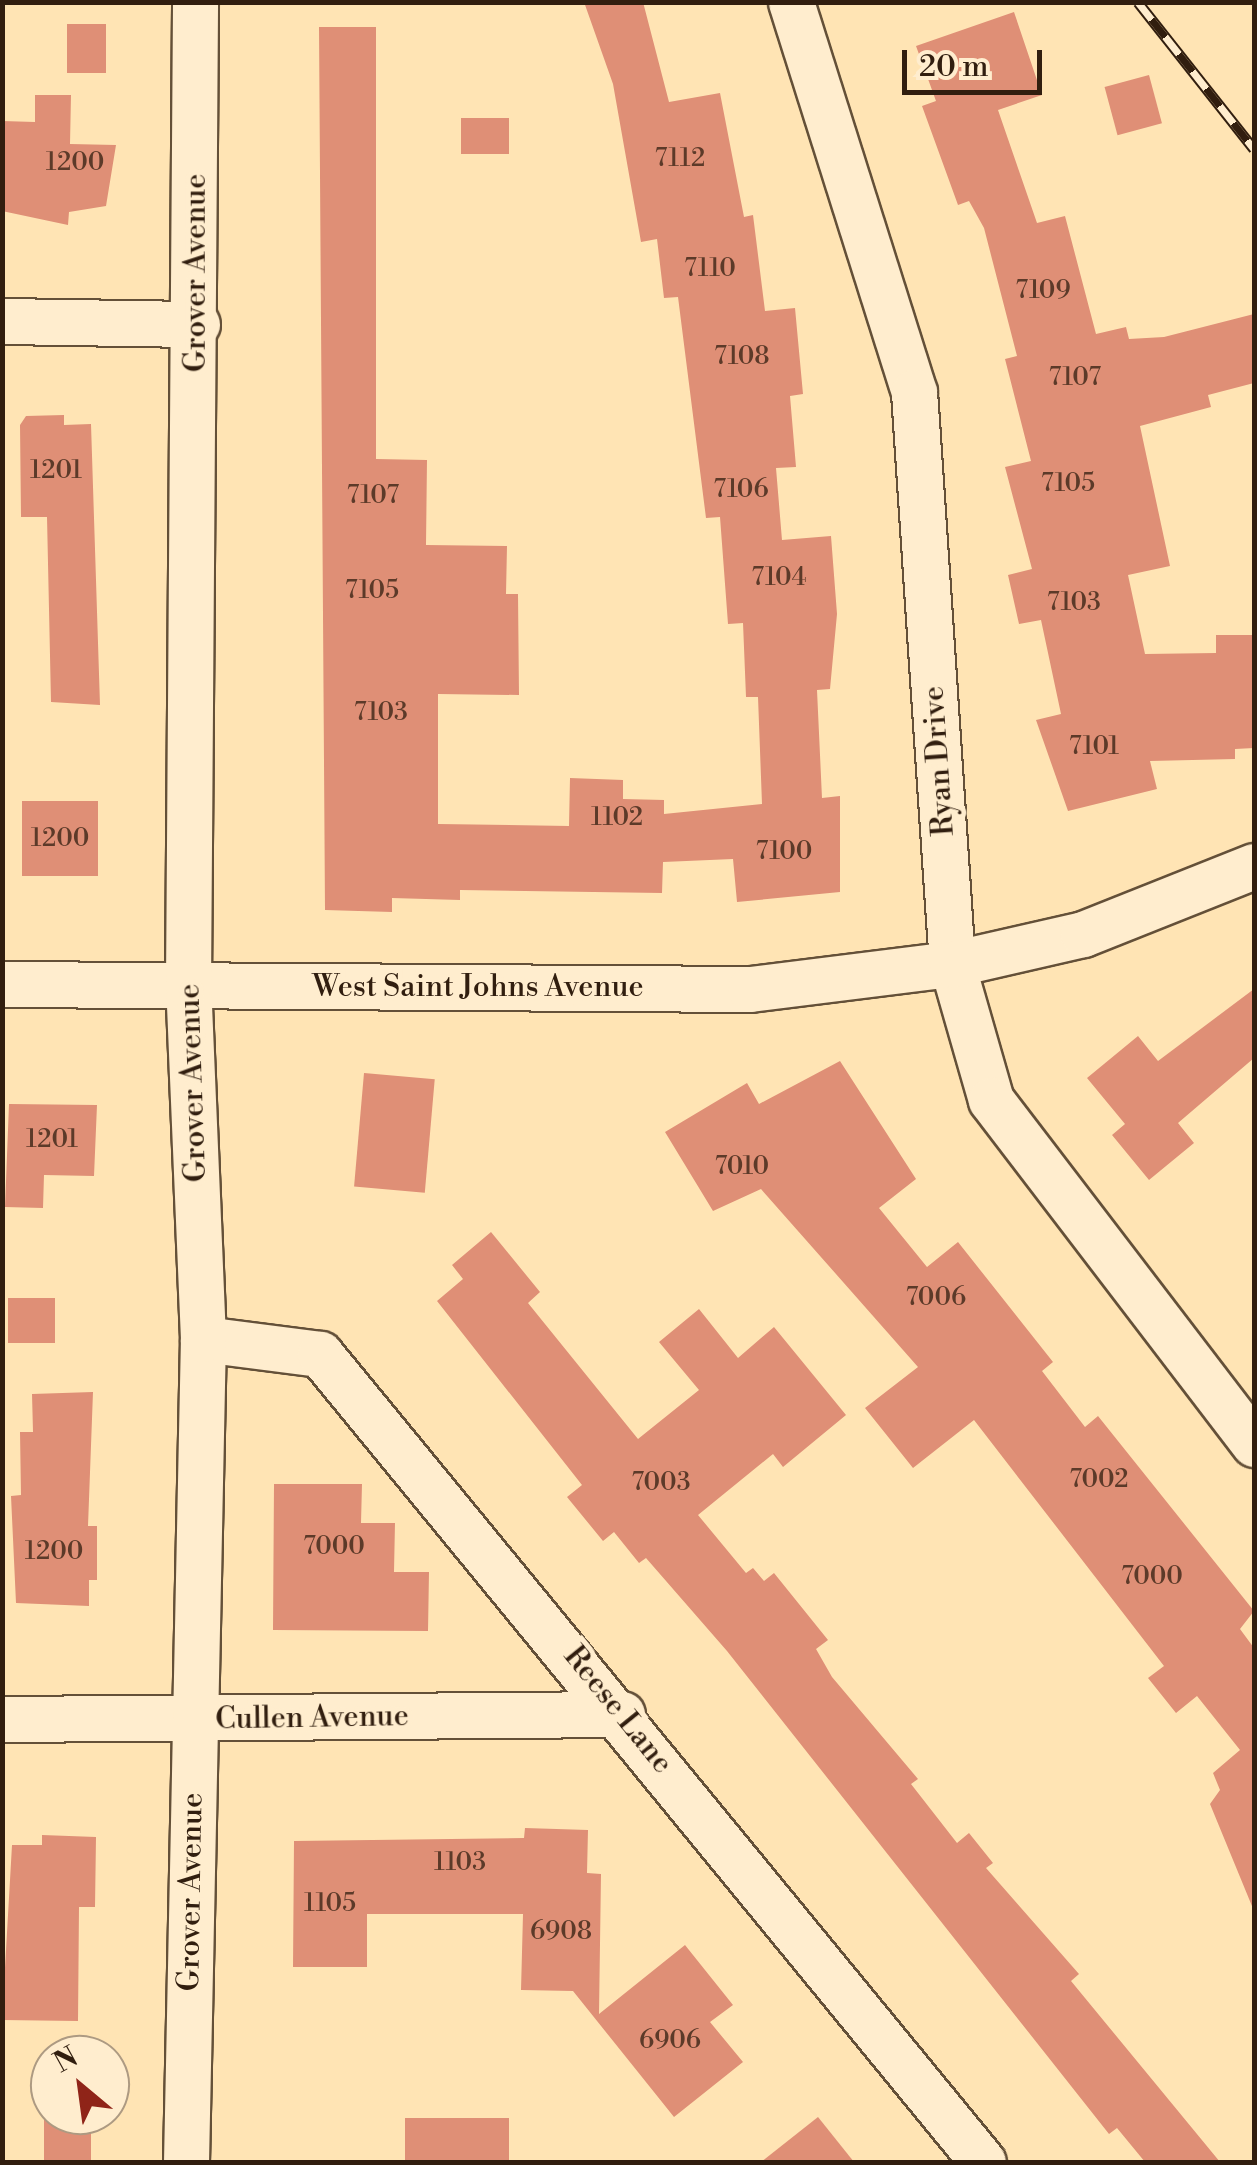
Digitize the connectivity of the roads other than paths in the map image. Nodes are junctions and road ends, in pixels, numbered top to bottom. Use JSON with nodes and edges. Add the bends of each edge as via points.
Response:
{"nodes":[{"id":1,"x":195,"y":2,"type":"edge"},
{"id":2,"x":791,"y":2,"type":"edge"},
{"id":3,"x":2,"y":321,"type":"edge"},
{"id":4,"x":197,"y":324,"type":"junction"},
{"id":5,"x":1254,"y":866,"type":"edge"},
{"id":6,"x":952,"y":964,"type":"junction"},
{"id":7,"x":2,"y":984,"type":"edge"},
{"id":8,"x":188,"y":985,"type":"junction"},
{"id":9,"x":203,"y":1339,"type":"junction"},
{"id":10,"x":1254,"y":1444,"type":"edge"},
{"id":11,"x":622,"y":1714,"type":"junction"},
{"id":12,"x":2,"y":1719,"type":"edge"},
{"id":13,"x":194,"y":1720,"type":"junction"},
{"id":14,"x":186,"y":2162,"type":"edge"},
{"id":15,"x":984,"y":2162,"type":"edge"}],
"edges":[{"from":1,"to":4,"type":"street","name":"Grover Avenue"},
{"from":2,"to":6,"type":"street","name":"Ryan Drive","via":[[914,392]]},
{"from":3,"to":4,"type":"street"},
{"from":4,"to":8,"type":"street","name":"Grover Avenue"},
{"from":5,"to":6,"type":"street","name":"West Saint Johns Avenue","via":[[1083,934]]},
{"from":6,"to":8,"type":"street","name":"West Saint Johns Avenue","via":[[750,988]]},
{"from":6,"to":10,"type":"street","name":"Ryan Drive","via":[[990,1100]]},
{"from":7,"to":8,"type":"street","name":"West Saint Johns Avenue"},
{"from":8,"to":9,"type":"street","name":"Grover Avenue"},
{"from":9,"to":11,"type":"street","name":"Reese Lane","via":[[320,1354]]},
{"from":9,"to":13,"type":"street","name":"Grover Avenue"},
{"from":11,"to":13,"type":"street","name":"Cullen Avenue"},
{"from":11,"to":15,"type":"street","name":"Reese Lane"},
{"from":12,"to":13,"type":"street","name":"Cullen Avenue"},
{"from":13,"to":14,"type":"street","name":"Grover Avenue"}]}
